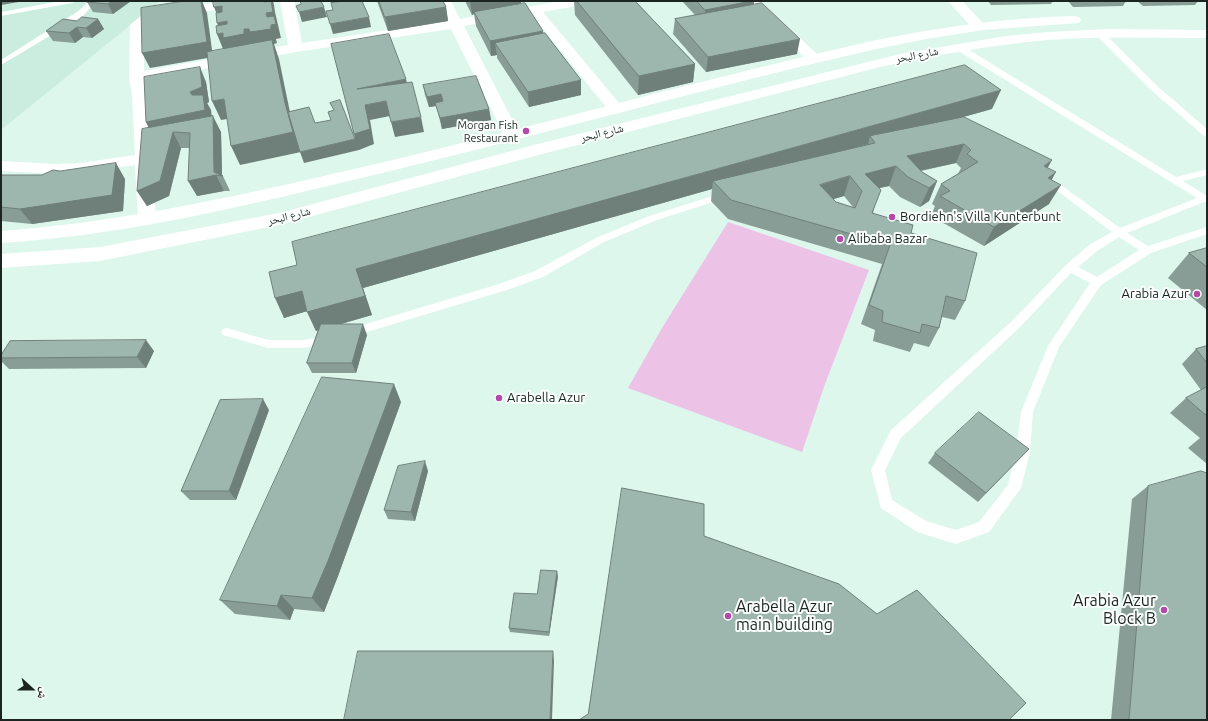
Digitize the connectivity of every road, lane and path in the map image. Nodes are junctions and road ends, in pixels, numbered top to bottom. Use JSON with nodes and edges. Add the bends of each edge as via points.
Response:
{"nodes":[{"id":1,"x":72,"y":1,"type":"edge"},
{"id":2,"x":90,"y":1,"type":"edge"},
{"id":3,"x":248,"y":1,"type":"edge"},
{"id":4,"x":287,"y":1,"type":"edge"},
{"id":5,"x":444,"y":1,"type":"edge"},
{"id":6,"x":582,"y":1,"type":"edge"},
{"id":7,"x":753,"y":1,"type":"edge"},
{"id":8,"x":955,"y":1,"type":"edge"},
{"id":9,"x":534,"y":10,"type":"junction"},
{"id":10,"x":1,"y":14,"type":"edge"},
{"id":11,"x":1207,"y":20,"type":"edge"},
{"id":12,"x":455,"y":24,"type":"junction"},
{"id":13,"x":978,"y":26,"type":"junction"},
{"id":14,"x":1100,"y":34,"type":"junction"},
{"id":15,"x":1207,"y":34,"type":"edge"},
{"id":16,"x":958,"y":47,"type":"junction"},
{"id":17,"x":296,"y":48,"type":"junction"},
{"id":18,"x":814,"y":59,"type":"junction"},
{"id":19,"x":1,"y":63,"type":"edge"},
{"id":20,"x":136,"y":77,"type":"junction"},
{"id":21,"x":711,"y":85,"type":"junction"},
{"id":22,"x":658,"y":98,"type":"junction"},
{"id":23,"x":728,"y":102,"type":"junction"},
{"id":24,"x":616,"y":109,"type":"junction"},
{"id":25,"x":676,"y":114,"type":"junction"},
{"id":26,"x":1207,"y":134,"type":"edge"},
{"id":27,"x":512,"y":136,"type":"junction"},
{"id":28,"x":144,"y":159,"type":"junction"},
{"id":29,"x":1,"y":166,"type":"edge"},
{"id":30,"x":1039,"y":172,"type":"edge"},
{"id":31,"x":1207,"y":172,"type":"edge"},
{"id":32,"x":1176,"y":180,"type":"junction"},
{"id":33,"x":739,"y":191,"type":"edge"},
{"id":34,"x":1205,"y":199,"type":"edge"},
{"id":35,"x":147,"y":218,"type":"junction"},
{"id":36,"x":1207,"y":230,"type":"edge"},
{"id":37,"x":1119,"y":232,"type":"junction"},
{"id":38,"x":1,"y":237,"type":"edge"},
{"id":39,"x":1147,"y":250,"type":"junction"},
{"id":40,"x":1,"y":261,"type":"edge"},
{"id":41,"x":1070,"y":268,"type":"junction"},
{"id":42,"x":1097,"y":282,"type":"junction"},
{"id":43,"x":227,"y":332,"type":"dead end"}],
"edges":[{"from":1,"to":10,"type":"lane"},
{"from":2,"to":19,"type":"lane","via":[[80,14]]},
{"from":3,"to":20,"type":"main road","via":[[148,17],[137,25]]},
{"from":4,"to":17,"type":"main road"},
{"from":5,"to":12,"type":"main road"},
{"from":6,"to":9,"type":"main road"},
{"from":7,"to":18,"type":"main road"},
{"from":8,"to":13,"type":"main road"},
{"from":9,"to":12,"type":"main road"},
{"from":9,"to":24,"type":"main road"},
{"from":11,"to":13,"type":"main road","name":"شارع البحر","via":[[1037,21]]},
{"from":12,"to":17,"type":"main road"},
{"from":12,"to":27,"type":"main road"},
{"from":13,"to":18,"type":"main road","name":"شارع البحر","via":[[906,38]]},
{"from":14,"to":15,"type":"main road","name":"شارع البحر"},
{"from":14,"to":16,"type":"main road","name":"شارع البحر","via":[[1037,37]]},
{"from":14,"to":26,"type":"lane","via":[[1153,87]]},
{"from":16,"to":23,"type":"main road","name":"شارع البحر","via":[[879,63]]},
{"from":16,"to":32,"type":"lane"},
{"from":17,"to":20,"type":"main road"},
{"from":18,"to":21,"type":"main road","name":"شارع البحر"},
{"from":20,"to":28,"type":"main road","via":[[140,95]]},
{"from":21,"to":22,"type":"main road","name":"شارع البحر"},
{"from":21,"to":23,"type":"main road"},
{"from":22,"to":24,"type":"main road","name":"شارع البحر"},
{"from":22,"to":25,"type":"main road"},
{"from":23,"to":25,"type":"main road","name":"شارع البحر"},
{"from":24,"to":27,"type":"main road","name":"شارع البحر"},
{"from":25,"to":40,"type":"main road","name":"شارع البحر","via":[[279,219],[100,254]]},
{"from":27,"to":35,"type":"main road","name":"شارع البحر","via":[[332,181]]},
{"from":28,"to":29,"type":"main road","via":[[80,168]]},
{"from":28,"to":35,"type":"main road"},
{"from":30,"to":37,"type":"lane"},
{"from":31,"to":32,"type":"lane"},
{"from":32,"to":34,"type":"lane"},
{"from":33,"to":43,"type":"lane","via":[[653,218],[600,240],[532,276],[503,287],[340,336],[303,344],[268,344]]},
{"from":34,"to":37,"type":"lane"},
{"from":35,"to":38,"type":"main road","name":"شارع البحر","via":[[64,232]]},
{"from":36,"to":39,"type":"lane"},
{"from":37,"to":39,"type":"lane"},
{"from":37,"to":41,"type":"lane","via":[[1093,248]]},
{"from":39,"to":42,"type":"lane"},
{"from":41,"to":42,"type":"lane"},
{"from":41,"to":42,"type":"lane","via":[[1016,324],[896,434],[878,470],[886,504],[922,528],[956,537],[984,527],[1014,488],[1023,452],[1027,412],[1054,346]]}]}
